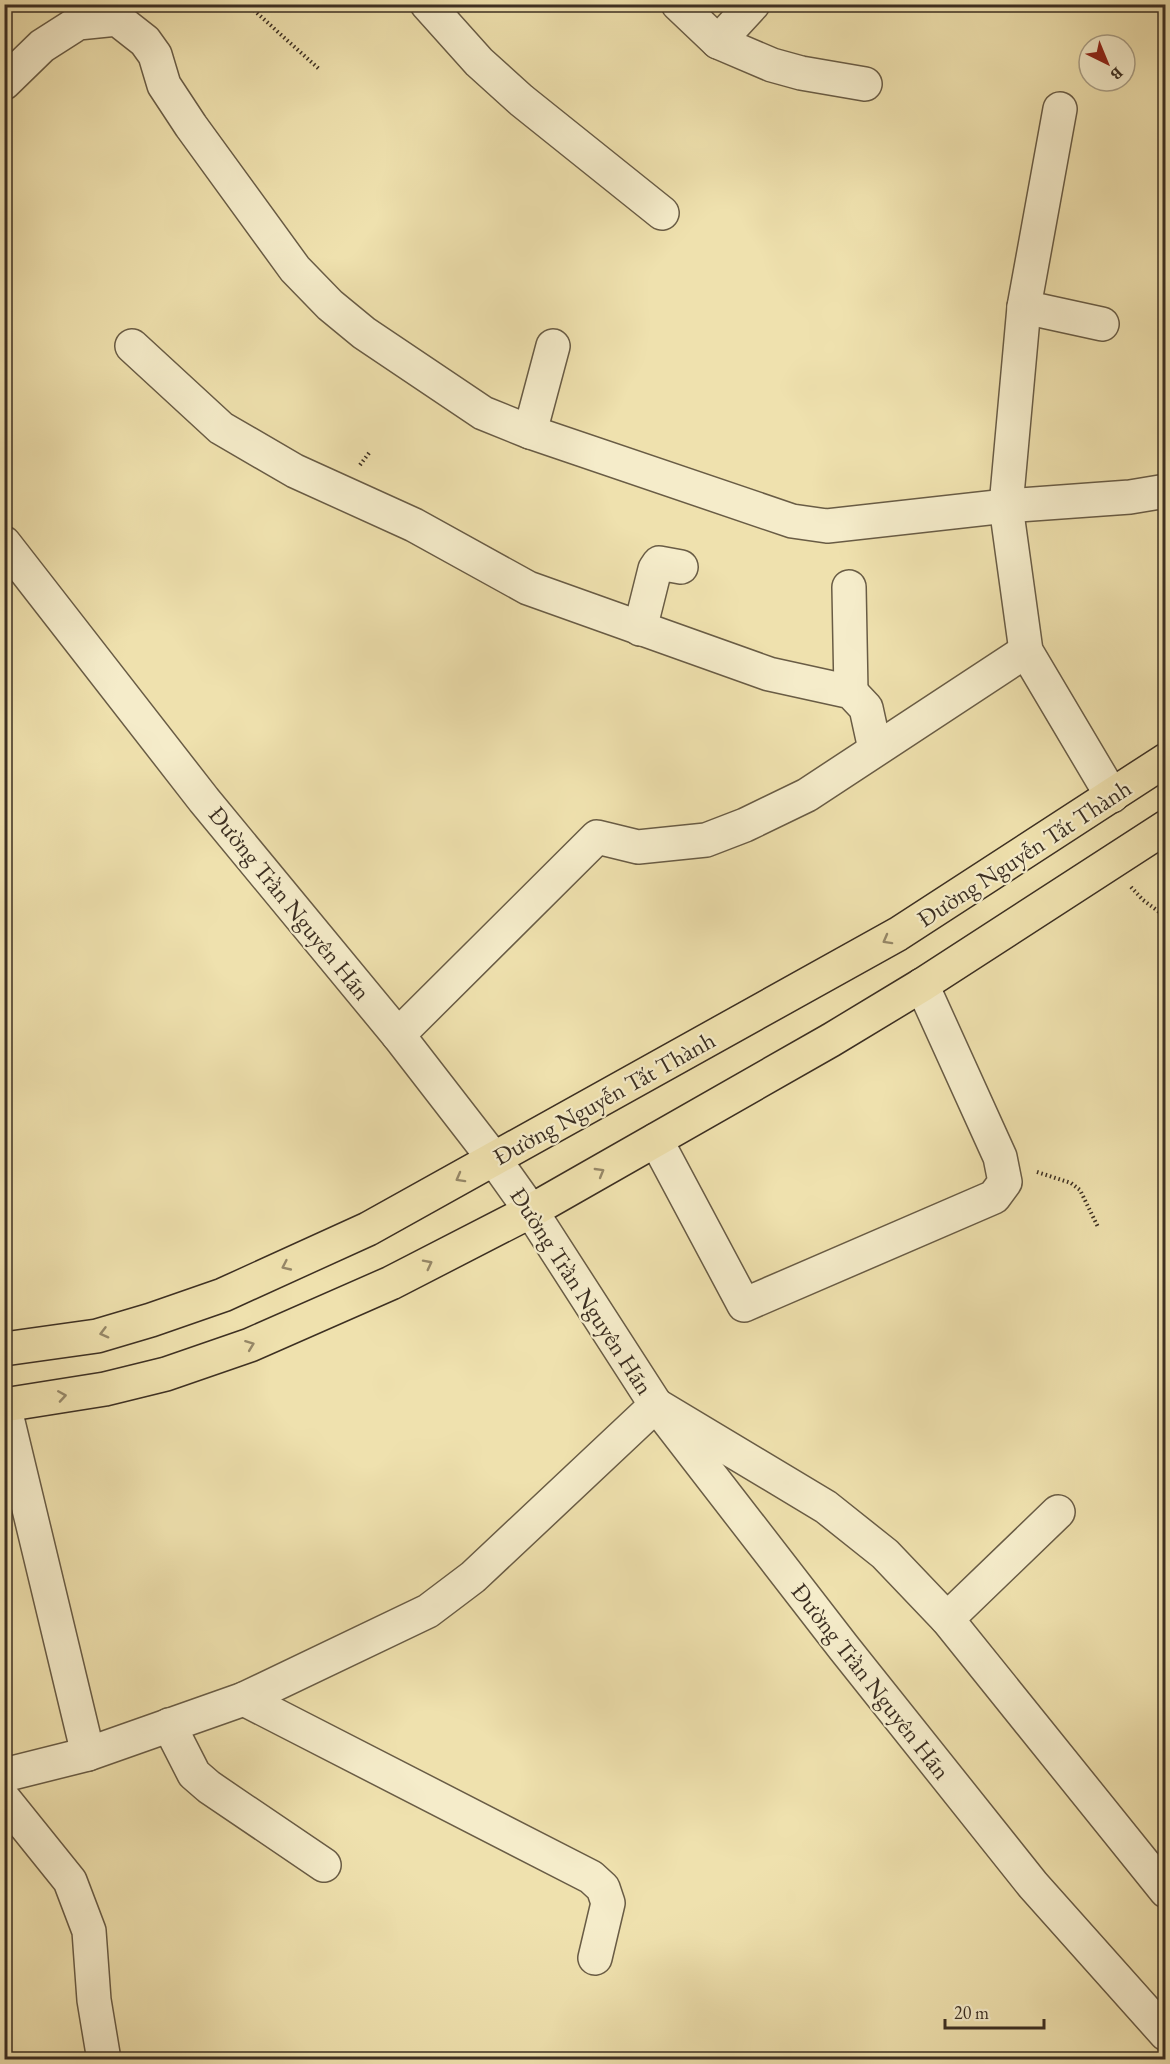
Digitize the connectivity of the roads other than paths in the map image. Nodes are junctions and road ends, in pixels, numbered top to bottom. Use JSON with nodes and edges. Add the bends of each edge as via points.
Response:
{"nodes":[{"id":1,"x":678,"y":4,"type":"edge"},
{"id":2,"x":753,"y":4,"type":"edge"},
{"id":3,"x":435,"y":7,"type":"edge"},
{"id":4,"x":718,"y":42,"type":"junction"},
{"id":5,"x":4,"y":82,"type":"edge"},
{"id":6,"x":865,"y":84,"type":"dead end"},
{"id":7,"x":1060,"y":109,"type":"dead end"},
{"id":8,"x":662,"y":213,"type":"dead end"},
{"id":9,"x":1024,"y":307,"type":"junction"},
{"id":10,"x":1102,"y":324,"type":"dead end"},
{"id":11,"x":132,"y":346,"type":"dead end"},
{"id":12,"x":553,"y":346,"type":"dead end"},
{"id":13,"x":530,"y":432,"type":"junction"},
{"id":14,"x":1166,"y":491,"type":"edge"},
{"id":15,"x":1006,"y":506,"type":"junction"},
{"id":16,"x":4,"y":543,"type":"edge"},
{"id":17,"x":681,"y":567,"type":"dead end"},
{"id":18,"x":849,"y":587,"type":"dead end"},
{"id":19,"x":640,"y":629,"type":"junction"},
{"id":20,"x":1026,"y":651,"type":"junction"},
{"id":21,"x":851,"y":692,"type":"junction"},
{"id":22,"x":875,"y":749,"type":"junction"},
{"id":23,"x":1166,"y":760,"type":"edge"},
{"id":24,"x":1112,"y":796,"type":"junction"},
{"id":25,"x":1166,"y":827,"type":"edge"},
{"id":26,"x":922,"y":985,"type":"junction"},
{"id":27,"x":398,"y":1035,"type":"junction"},
{"id":28,"x":656,"y":1140,"type":"junction"},
{"id":29,"x":494,"y":1159,"type":"junction"},
{"id":30,"x":531,"y":1211,"type":"junction"},
{"id":31,"x":4,"y":1349,"type":"edge"},
{"id":32,"x":4,"y":1405,"type":"edge"},
{"id":33,"x":656,"y":1405,"type":"junction"},
{"id":34,"x":1058,"y":1512,"type":"dead end"},
{"id":35,"x":947,"y":1619,"type":"junction"},
{"id":36,"x":244,"y":1699,"type":"junction"},
{"id":37,"x":169,"y":1725,"type":"junction"},
{"id":38,"x":88,"y":1754,"type":"junction"},
{"id":39,"x":4,"y":1775,"type":"edge"},
{"id":40,"x":4,"y":1799,"type":"edge"},
{"id":41,"x":1154,"y":1857,"type":"edge"},
{"id":42,"x":324,"y":1865,"type":"dead end"},
{"id":43,"x":1166,"y":1891,"type":"edge"},
{"id":44,"x":595,"y":1958,"type":"dead end"},
{"id":45,"x":1166,"y":2034,"type":"edge"},
{"id":46,"x":104,"y":2060,"type":"edge"}],
"edges":[{"from":1,"to":4,"type":"street"},
{"from":2,"to":4,"type":"street"},
{"from":3,"to":8,"type":"street","via":[[479,62]]},
{"from":4,"to":6,"type":"street","via":[[772,65]]},
{"from":5,"to":13,"type":"street","via":[[42,46],[78,23],[117,19],[145,41],[155,55],[164,84],[190,126],[295,269],[330,305],[364,333],[483,413]]},
{"from":7,"to":9,"type":"street"},
{"from":9,"to":10,"type":"street"},
{"from":9,"to":15,"type":"street"},
{"from":11,"to":19,"type":"street","via":[[221,428],[295,471],[414,525],[528,588]]},
{"from":12,"to":13,"type":"street"},
{"from":13,"to":15,"type":"street","via":[[792,521],[827,526]]},
{"from":14,"to":15,"type":"street"},
{"from":15,"to":20,"type":"street"},
{"from":16,"to":27,"type":"street","name":"Đường Trần Nguyên Hãn","via":[[204,800]]},
{"from":17,"to":19,"type":"street","via":[[659,563],[655,568]]},
{"from":18,"to":21,"type":"street"},
{"from":19,"to":21,"type":"street","via":[[769,674]]},
{"from":20,"to":22,"type":"street"},
{"from":20,"to":24,"type":"street"},
{"from":21,"to":22,"type":"street","via":[[866,708]]},
{"from":22,"to":27,"type":"street","via":[[807,795],[706,840],[638,847],[597,837]]},
{"from":23,"to":24,"type":"main road","name":"Đường Nguyễn Tất Thành"},
{"from":24,"to":29,"type":"main road","name":"Đường Nguyễn Tất Thành","one_way":true,"via":[[898,934]]},
{"from":25,"to":26,"type":"main road"},
{"from":26,"to":28,"type":"main road"},
{"from":26,"to":28,"type":"street","via":[[1000,1157],[1005,1182],[994,1197],[744,1305]]},
{"from":27,"to":29,"type":"street","name":"Đường Trần Nguyên Hãn"},
{"from":30,"to":28,"type":"main road","one_way":true},
{"from":29,"to":30,"type":"street","name":"Đường Trần Nguyên Hãn"},
{"from":29,"to":31,"type":"main road","name":"Đường Nguyễn Tất Thành","one_way":true,"via":[[368,1229],[223,1295],[97,1336]]},
{"from":32,"to":30,"type":"main road","one_way":true,"via":[[105,1389],[166,1374],[250,1345],[391,1283]]},
{"from":30,"to":33,"type":"street","name":"Đường Trần Nguyên Hãn"},
{"from":32,"to":38,"type":"street"},
{"from":33,"to":35,"type":"street","via":[[826,1507],[885,1554]]},
{"from":33,"to":36,"type":"street","via":[[473,1577],[428,1611]]},
{"from":33,"to":45,"type":"street","name":"Đường Trần Nguyên Hãn","via":[[1026,1876]]},
{"from":34,"to":35,"type":"street"},
{"from":35,"to":41,"type":"street"},
{"from":36,"to":37,"type":"street"},
{"from":36,"to":44,"type":"street","via":[[591,1877],[603,1888],[608,1903]]},
{"from":37,"to":38,"type":"street"},
{"from":37,"to":42,"type":"street","via":[[194,1774]]},
{"from":38,"to":39,"type":"street"},
{"from":40,"to":46,"type":"street","via":[[70,1881],[89,1931],[94,2000]]},
{"from":41,"to":43,"type":"street"}]}
